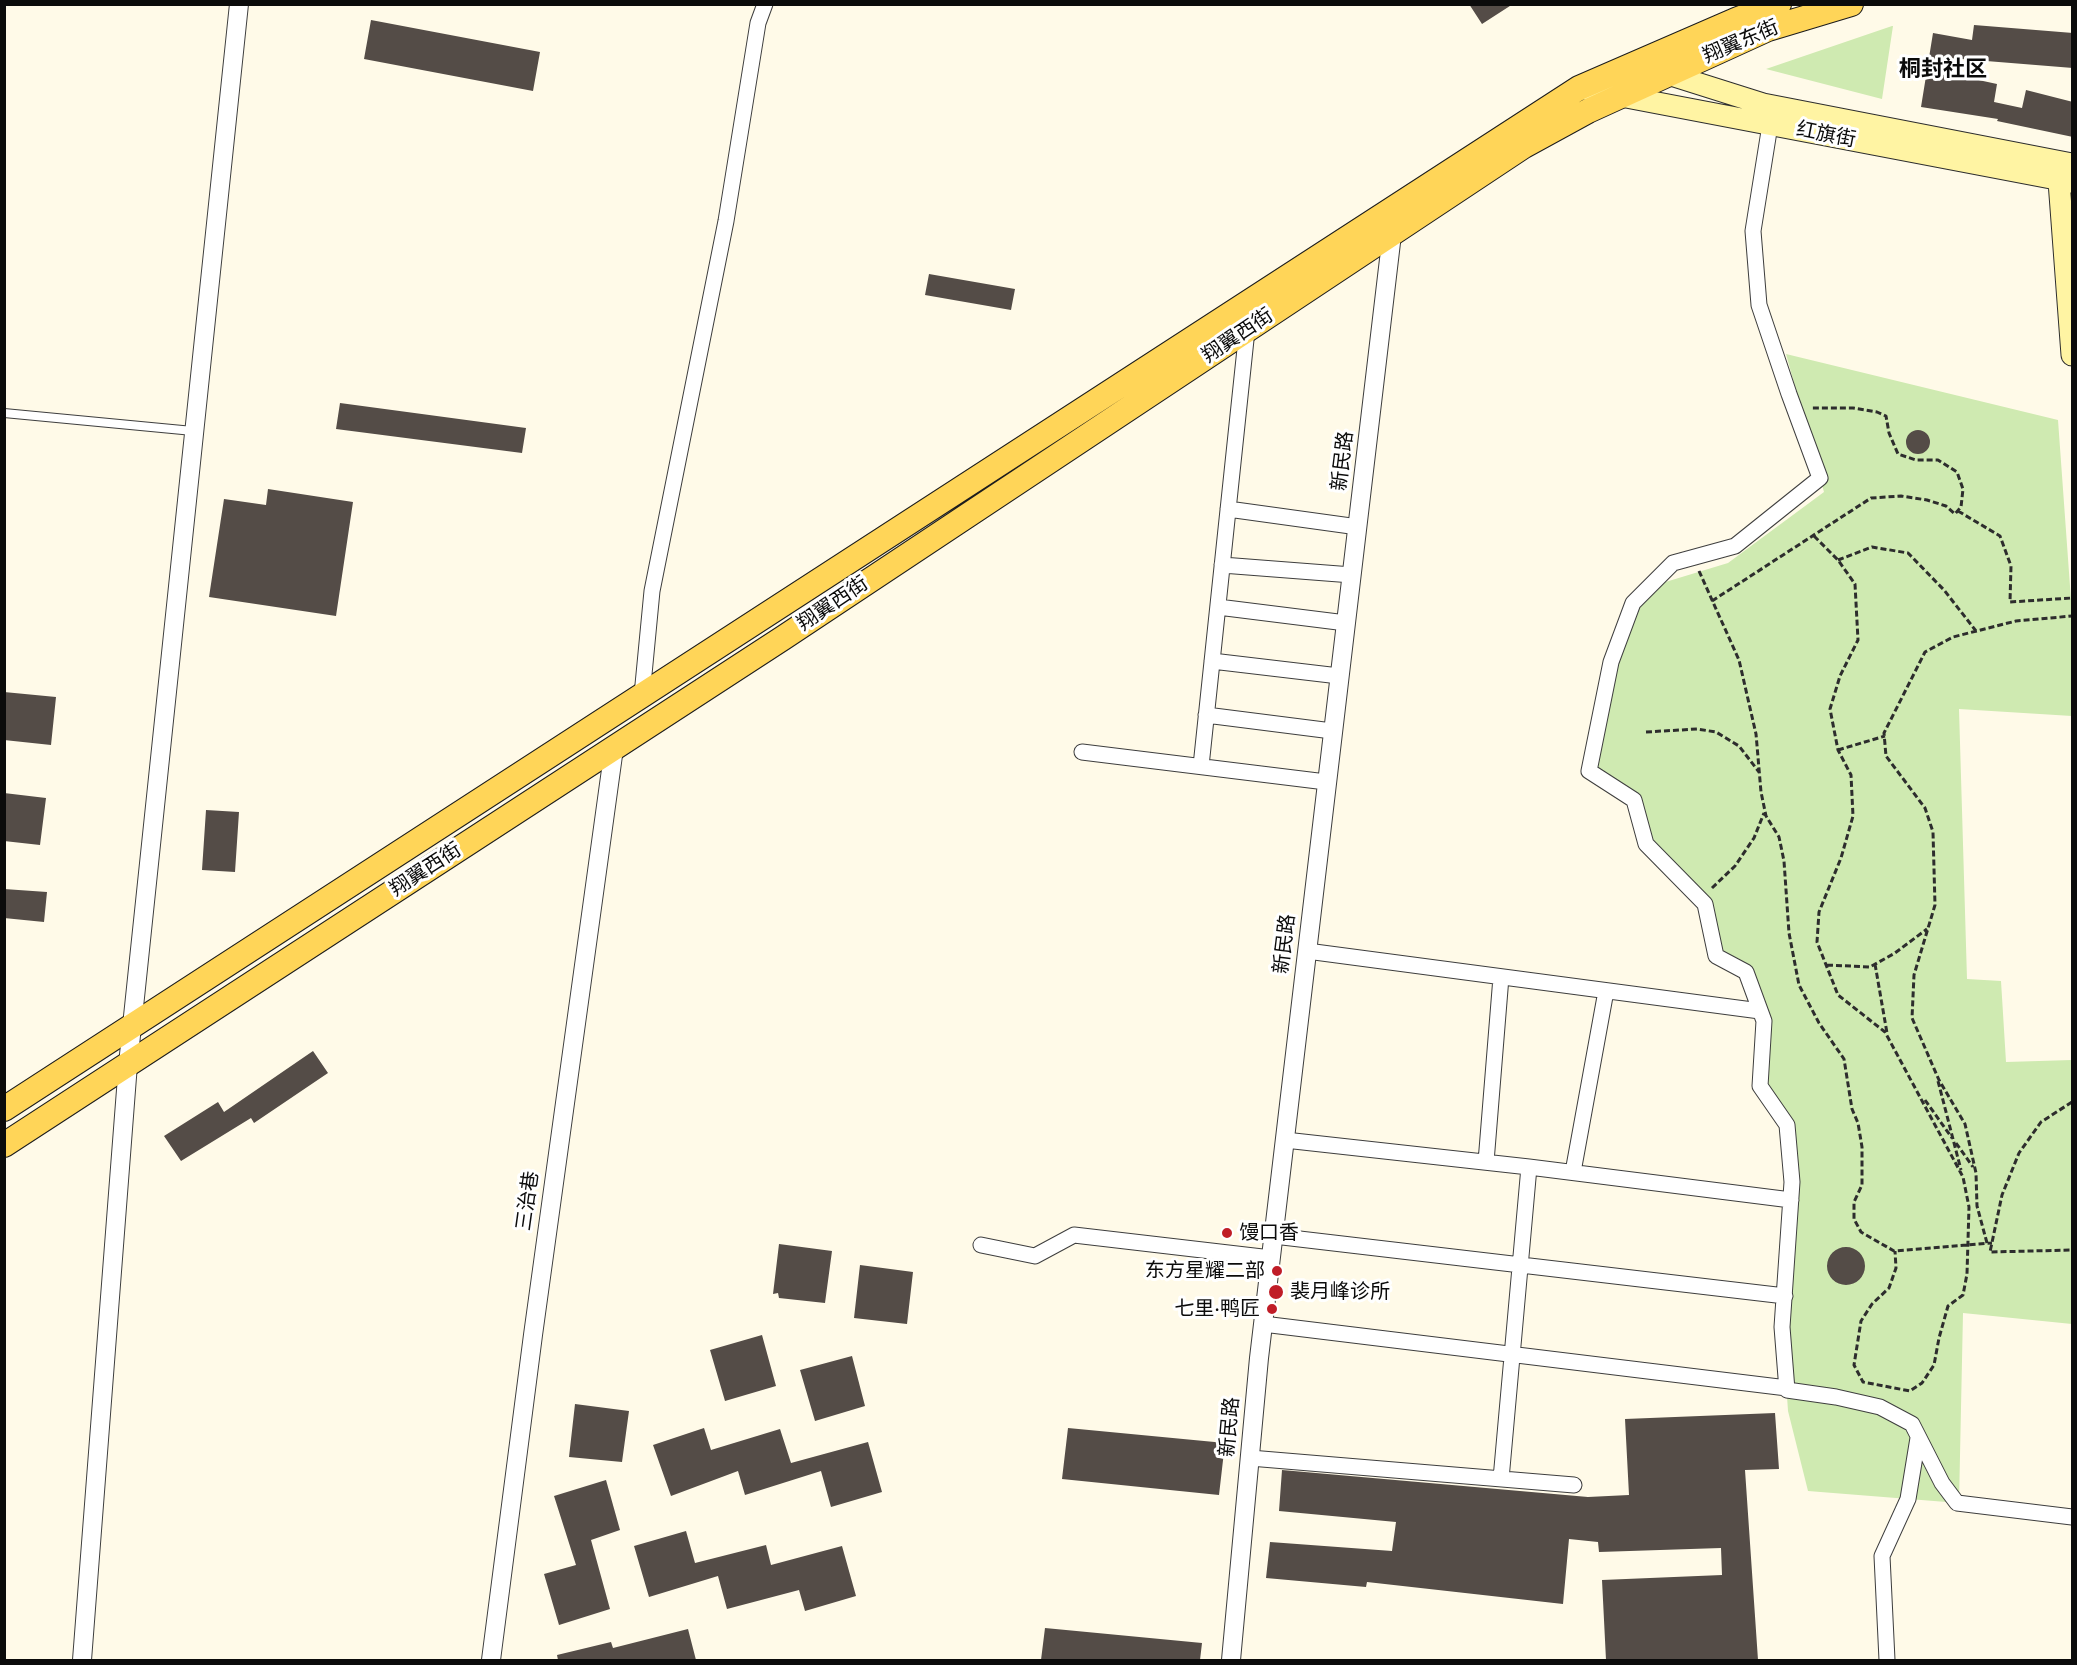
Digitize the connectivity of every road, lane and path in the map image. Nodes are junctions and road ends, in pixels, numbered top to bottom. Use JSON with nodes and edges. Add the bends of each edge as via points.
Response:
{"nodes":[{"id":1,"x":239,"y":4,"type":"edge"},
{"id":2,"x":765,"y":4,"type":"edge"},
{"id":3,"x":1779,"y":4,"type":"edge"},
{"id":4,"x":1851,"y":4,"type":"edge"},
{"id":5,"x":1651,"y":57,"type":"junction"},
{"id":6,"x":1668,"y":74,"type":"junction"},
{"id":7,"x":1579,"y":88,"type":"junction"},
{"id":8,"x":1620,"y":96,"type":"junction"},
{"id":9,"x":1770,"y":125,"type":"junction"},
{"id":10,"x":2066,"y":172,"type":"edge"},
{"id":11,"x":1392,"y":234,"type":"junction"},
{"id":12,"x":1247,"y":330,"type":"junction"},
{"id":13,"x":2073,"y":355,"type":"edge"},
{"id":14,"x":1794,"y":408,"type":"junction"},
{"id":15,"x":4,"y":413,"type":"edge"},
{"id":16,"x":194,"y":431,"type":"junction"},
{"id":17,"x":1228,"y":509,"type":"junction"},
{"id":18,"x":1958,"y":511,"type":"junction"},
{"id":19,"x":1358,"y":527,"type":"junction"},
{"id":20,"x":1814,"y":536,"type":"junction"},
{"id":21,"x":1691,"y":558,"type":"junction"},
{"id":22,"x":1838,"y":560,"type":"junction"},
{"id":23,"x":1222,"y":565,"type":"junction"},
{"id":24,"x":1352,"y":575,"type":"junction"},
{"id":25,"x":2073,"y":598,"type":"edge"},
{"id":26,"x":1712,"y":602,"type":"junction"},
{"id":27,"x":1218,"y":607,"type":"junction"},
{"id":28,"x":2073,"y":616,"type":"edge"},
{"id":29,"x":1346,"y":623,"type":"junction"},
{"id":30,"x":1976,"y":631,"type":"junction"},
{"id":31,"x":1212,"y":661,"type":"junction"},
{"id":32,"x":1339,"y":676,"type":"junction"},
{"id":33,"x":642,"y":695,"type":"junction"},
{"id":34,"x":1206,"y":715,"type":"junction"},
{"id":35,"x":1332,"y":731,"type":"junction"},
{"id":36,"x":1646,"y":732,"type":"dead end"},
{"id":37,"x":1885,"y":736,"type":"junction"},
{"id":38,"x":614,"y":748,"type":"junction"},
{"id":39,"x":1838,"y":750,"type":"junction"},
{"id":40,"x":1082,"y":752,"type":"dead end"},
{"id":41,"x":1201,"y":766,"type":"junction"},
{"id":42,"x":1759,"y":772,"type":"junction"},
{"id":43,"x":1326,"y":782,"type":"junction"},
{"id":44,"x":1765,"y":812,"type":"junction"},
{"id":45,"x":1699,"y":898,"type":"junction"},
{"id":46,"x":1928,"y":928,"type":"junction"},
{"id":47,"x":1306,"y":951,"type":"junction"},
{"id":48,"x":1875,"y":964,"type":"junction"},
{"id":49,"x":1827,"y":965,"type":"junction"},
{"id":50,"x":1501,"y":977,"type":"junction"},
{"id":51,"x":1606,"y":991,"type":"junction"},
{"id":52,"x":1760,"y":1011,"type":"junction"},
{"id":53,"x":133,"y":1026,"type":"junction"},
{"id":54,"x":1887,"y":1036,"type":"junction"},
{"id":55,"x":128,"y":1064,"type":"junction"},
{"id":56,"x":1937,"y":1076,"type":"junction"},
{"id":57,"x":1915,"y":1086,"type":"junction"},
{"id":58,"x":2073,"y":1102,"type":"edge"},
{"id":59,"x":4,"y":1109,"type":"edge"},
{"id":60,"x":1285,"y":1140,"type":"junction"},
{"id":61,"x":1954,"y":1140,"type":"junction"},
{"id":62,"x":4,"y":1145,"type":"edge"},
{"id":63,"x":1486,"y":1162,"type":"junction"},
{"id":64,"x":1529,"y":1167,"type":"junction"},
{"id":65,"x":1975,"y":1170,"type":"junction"},
{"id":66,"x":1573,"y":1172,"type":"junction"},
{"id":67,"x":1963,"y":1177,"type":"junction"},
{"id":68,"x":1791,"y":1200,"type":"junction"},
{"id":69,"x":1274,"y":1236,"type":"junction"},
{"id":70,"x":1989,"y":1244,"type":"junction"},
{"id":71,"x":981,"y":1245,"type":"dead end"},
{"id":72,"x":1968,"y":1245,"type":"junction"},
{"id":73,"x":2073,"y":1250,"type":"edge"},
{"id":74,"x":1895,"y":1251,"type":"junction"},
{"id":75,"x":1271,"y":1258,"type":"junction"},
{"id":76,"x":1520,"y":1266,"type":"junction"},
{"id":77,"x":1785,"y":1296,"type":"junction"},
{"id":78,"x":1263,"y":1324,"type":"junction"},
{"id":79,"x":1512,"y":1355,"type":"junction"},
{"id":80,"x":1786,"y":1388,"type":"junction"},
{"id":81,"x":1918,"y":1438,"type":"junction"},
{"id":82,"x":1250,"y":1458,"type":"junction"},
{"id":83,"x":1502,"y":1479,"type":"junction"},
{"id":84,"x":1574,"y":1485,"type":"dead end"},
{"id":85,"x":2073,"y":1517,"type":"edge"},
{"id":86,"x":82,"y":1660,"type":"edge"},
{"id":87,"x":491,"y":1660,"type":"edge"},
{"id":88,"x":1231,"y":1660,"type":"edge"},
{"id":89,"x":1887,"y":1660,"type":"edge"}],
"edges":[{"from":1,"to":16,"type":"street"},
{"from":2,"to":33,"type":"street","via":[[758,23],[726,221],[652,591]]},
{"from":3,"to":5,"type":"main road","name":"翔翼东街"},
{"from":4,"to":6,"type":"main road","name":"翔翼东街","via":[[1768,29]]},
{"from":5,"to":6,"type":"main road","name":"红旗街"},
{"from":5,"to":7,"type":"main road","name":"翔翼西街"},
{"from":6,"to":8,"type":"main road","name":"翔翼西街"},
{"from":6,"to":10,"type":"main road","name":"红旗街","via":[[1763,104]]},
{"from":7,"to":8,"type":"main road","name":"红旗街"},
{"from":7,"to":33,"type":"main road","name":"翔翼西街"},
{"from":8,"to":9,"type":"main road","name":"红旗街"},
{"from":8,"to":11,"type":"main road","name":"翔翼西街","via":[[1524,146]]},
{"from":9,"to":10,"type":"main road","name":"红旗街"},
{"from":9,"to":14,"type":"street","via":[[1753,231],[1759,305]]},
{"from":10,"to":13,"type":"main road"},
{"from":11,"to":12,"type":"main road","name":"翔翼西街"},
{"from":11,"to":19,"type":"street","name":"新民路"},
{"from":12,"to":17,"type":"street"},
{"from":12,"to":38,"type":"main road","name":"翔翼西街"},
{"from":14,"to":18,"type":"path","via":[[1853,408],[1886,416],[1898,454],[1916,460],[1938,460],[1957,472],[1963,489]]},
{"from":14,"to":21,"type":"street","via":[[1820,478],[1735,546]]},
{"from":15,"to":16,"type":"lane"},
{"from":16,"to":53,"type":"street"},
{"from":17,"to":19,"type":"street"},
{"from":17,"to":23,"type":"street"},
{"from":18,"to":20,"type":"path","via":[[1955,514],[1946,506],[1901,496],[1871,498]]},
{"from":18,"to":25,"type":"path","via":[[2000,536],[2011,566],[2010,602]]},
{"from":19,"to":24,"type":"street","name":"新民路"},
{"from":20,"to":22,"type":"path"},
{"from":20,"to":26,"type":"path"},
{"from":21,"to":26,"type":"path"},
{"from":21,"to":45,"type":"street","via":[[1673,563],[1633,603],[1611,662],[1589,771],[1634,800],[1646,844]]},
{"from":22,"to":30,"type":"path","via":[[1872,547],[1908,553]]},
{"from":22,"to":39,"type":"path","via":[[1855,584],[1858,640],[1840,676],[1830,709]]},
{"from":23,"to":24,"type":"street"},
{"from":23,"to":27,"type":"street"},
{"from":24,"to":29,"type":"street","name":"新民路"},
{"from":26,"to":42,"type":"path","via":[[1739,660],[1756,734]]},
{"from":27,"to":29,"type":"street"},
{"from":27,"to":31,"type":"street"},
{"from":28,"to":30,"type":"path","via":[[2016,621]]},
{"from":29,"to":32,"type":"street","name":"新民路"},
{"from":30,"to":37,"type":"path","via":[[1953,637],[1925,652]]},
{"from":31,"to":32,"type":"street"},
{"from":31,"to":34,"type":"street"},
{"from":32,"to":35,"type":"street","name":"新民路"},
{"from":33,"to":53,"type":"main road","name":"翔翼西街"},
{"from":34,"to":35,"type":"street"},
{"from":34,"to":41,"type":"street"},
{"from":35,"to":43,"type":"street","name":"新民路"},
{"from":36,"to":42,"type":"path","via":[[1716,732],[1739,746]]},
{"from":37,"to":39,"type":"path"},
{"from":37,"to":46,"type":"path","via":[[1886,756],[1925,808],[1933,832],[1935,905]]},
{"from":38,"to":55,"type":"main road","name":"翔翼西街"},
{"from":38,"to":87,"type":"street","name":"三治巷"},
{"from":39,"to":49,"type":"path","via":[[1851,775],[1853,816],[1819,912],[1817,942]]},
{"from":40,"to":41,"type":"street"},
{"from":41,"to":43,"type":"street"},
{"from":42,"to":44,"type":"path"},
{"from":43,"to":47,"type":"street","name":"新民路"},
{"from":44,"to":45,"type":"path","via":[[1754,838],[1735,866]]},
{"from":44,"to":74,"type":"path","via":[[1779,837],[1784,861],[1789,933],[1799,985],[1844,1059],[1858,1123],[1863,1170],[1862,1185],[1854,1202],[1854,1219],[1861,1232]]},
{"from":45,"to":52,"type":"street","via":[[1704,904],[1716,956],[1746,972]]},
{"from":46,"to":48,"type":"path"},
{"from":46,"to":56,"type":"path","via":[[1914,975],[1912,1018]]},
{"from":47,"to":50,"type":"street"},
{"from":47,"to":60,"type":"street","name":"新民路"},
{"from":48,"to":49,"type":"path"},
{"from":48,"to":54,"type":"path"},
{"from":49,"to":54,"type":"path","via":[[1838,995]]},
{"from":50,"to":51,"type":"street"},
{"from":50,"to":63,"type":"street"},
{"from":51,"to":52,"type":"street"},
{"from":51,"to":66,"type":"street"},
{"from":52,"to":68,"type":"street","via":[[1764,1021],[1760,1086],[1787,1125]]},
{"from":53,"to":55,"type":"street"},
{"from":53,"to":59,"type":"main road","name":"翔翼西街"},
{"from":54,"to":57,"type":"path"},
{"from":55,"to":62,"type":"main road","name":"翔翼西街"},
{"from":55,"to":86,"type":"street"},
{"from":56,"to":61,"type":"path"},
{"from":56,"to":65,"type":"path","via":[[1965,1124]]},
{"from":57,"to":61,"type":"path"},
{"from":57,"to":67,"type":"path"},
{"from":58,"to":70,"type":"path","via":[[2041,1122],[2019,1152]]},
{"from":60,"to":63,"type":"street"},
{"from":60,"to":69,"type":"street","name":"新民路"},
{"from":61,"to":65,"type":"path"},
{"from":61,"to":67,"type":"path"},
{"from":63,"to":64,"type":"street"},
{"from":64,"to":66,"type":"street"},
{"from":64,"to":76,"type":"street"},
{"from":65,"to":70,"type":"path","via":[[1977,1206]]},
{"from":66,"to":68,"type":"street"},
{"from":67,"to":72,"type":"path","via":[[1969,1207]]},
{"from":68,"to":77,"type":"street"},
{"from":69,"to":75,"type":"street","name":"新民路"},
{"from":69,"to":76,"type":"street"},
{"from":70,"to":72,"type":"path"},
{"from":70,"to":73,"type":"path","via":[[1990,1252]]},
{"from":71,"to":75,"type":"street","via":[[1035,1256],[1074,1234]]},
{"from":72,"to":74,"type":"path"},
{"from":72,"to":74,"type":"path","via":[[1963,1295],[1948,1306],[1934,1365],[1922,1383],[1910,1391],[1863,1382],[1854,1365],[1861,1322],[1889,1288],[1896,1268]]},
{"from":75,"to":78,"type":"street","name":"新民路"},
{"from":76,"to":77,"type":"street"},
{"from":76,"to":79,"type":"street"},
{"from":77,"to":80,"type":"street","via":[[1782,1327]]},
{"from":78,"to":79,"type":"street"},
{"from":78,"to":82,"type":"street","name":"新民路"},
{"from":79,"to":80,"type":"street"},
{"from":79,"to":83,"type":"street"},
{"from":80,"to":81,"type":"street","via":[[1880,1407],[1912,1424]]},
{"from":81,"to":85,"type":"street","via":[[1957,1503]]},
{"from":81,"to":89,"type":"street","via":[[1908,1499],[1882,1556]]},
{"from":82,"to":83,"type":"street"},
{"from":82,"to":88,"type":"street","name":"新民路"},
{"from":83,"to":84,"type":"street"}]}
